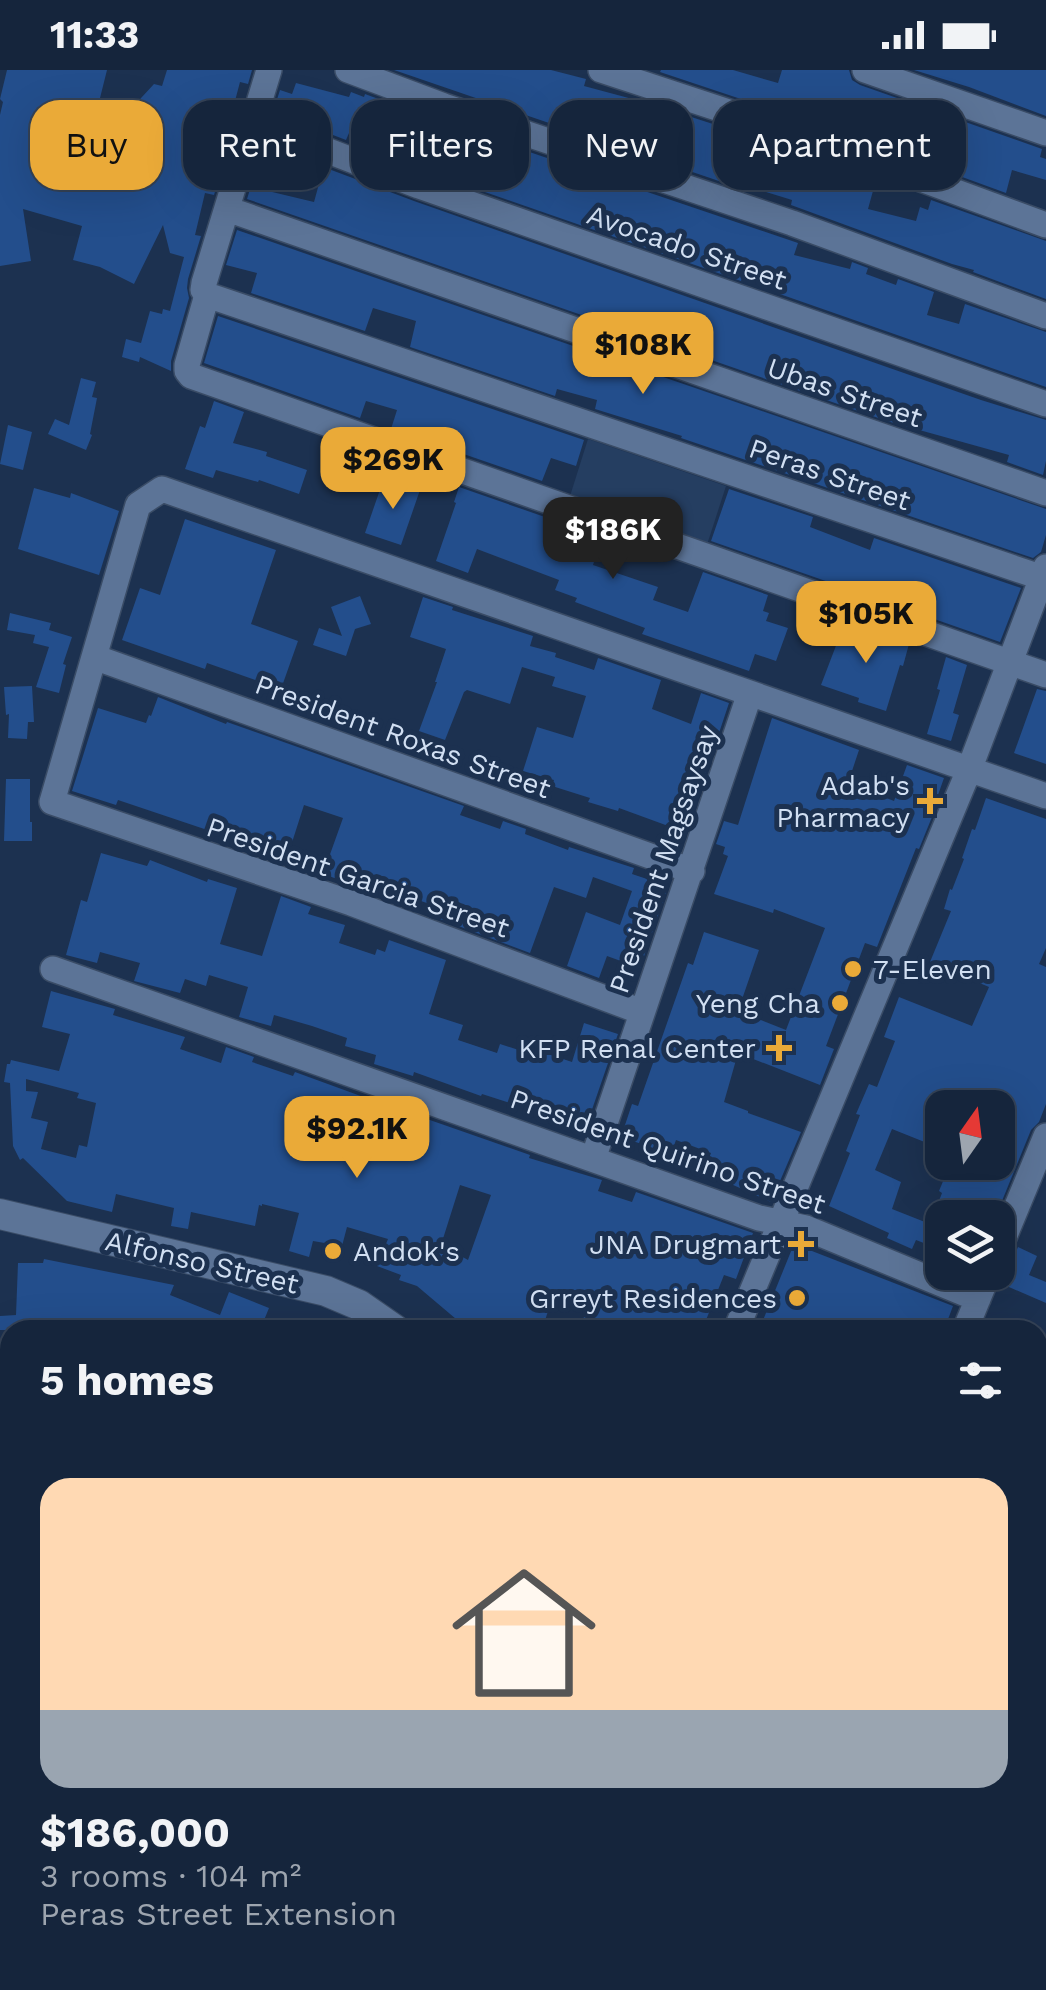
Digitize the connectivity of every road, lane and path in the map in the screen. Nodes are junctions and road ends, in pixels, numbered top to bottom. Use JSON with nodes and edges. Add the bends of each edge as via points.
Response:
{"nodes":[{"id":1,"x":269,"y":70,"type":"edge"},
{"id":2,"x":348,"y":70,"type":"edge"},
{"id":3,"x":601,"y":70,"type":"edge"},
{"id":4,"x":865,"y":70,"type":"edge"},
{"id":5,"x":260,"y":100,"type":"edge"},
{"id":6,"x":1046,"y":133,"type":"edge"},
{"id":7,"x":331,"y":152,"type":"edge"},
{"id":8,"x":233,"y":190,"type":"edge"},
{"id":9,"x":227,"y":209,"type":"junction"},
{"id":10,"x":1046,"y":225,"type":"edge"},
{"id":11,"x":205,"y":293,"type":"junction"},
{"id":12,"x":1046,"y":316,"type":"edge"},
{"id":13,"x":1046,"y":404,"type":"edge"},
{"id":14,"x":1046,"y":493,"type":"edge"},
{"id":15,"x":1045,"y":575,"type":"edge"},
{"id":16,"x":94,"y":658,"type":"junction"},
{"id":17,"x":1010,"y":663,"type":"junction"},
{"id":18,"x":1046,"y":675,"type":"edge"},
{"id":19,"x":750,"y":693,"type":"junction"},
{"id":20,"x":970,"y":770,"type":"junction"},
{"id":21,"x":1046,"y":796,"type":"edge"},
{"id":22,"x":692,"y":870,"type":"junction"},
{"id":23,"x":53,"y":969,"type":"dead end"},
{"id":24,"x":642,"y":1012,"type":"junction"},
{"id":25,"x":1046,"y":1136,"type":"edge"},
{"id":26,"x":592,"y":1158,"type":"junction"},
{"id":27,"x":1015,"y":1211,"type":"edge"},
{"id":28,"x":0,"y":1214,"type":"edge"},
{"id":29,"x":782,"y":1222,"type":"junction"},
{"id":30,"x":982,"y":1290,"type":"edge"},
{"id":31,"x":978,"y":1299,"type":"junction"},
{"id":32,"x":383,"y":1320,"type":"edge"},
{"id":33,"x":740,"y":1320,"type":"edge"},
{"id":34,"x":969,"y":1320,"type":"edge"}],
"edges":[{"from":1,"to":5,"type":"street"},
{"from":2,"to":12,"type":"street"},
{"from":3,"to":10,"type":"street"},
{"from":4,"to":6,"type":"street"},
{"from":7,"to":13,"type":"street","name":"Avocado Street"},
{"from":8,"to":9,"type":"street"},
{"from":9,"to":11,"type":"street"},
{"from":9,"to":14,"type":"street","name":"Ubas Street"},
{"from":11,"to":15,"type":"street","name":"Peras Street"},
{"from":11,"to":17,"type":"street","via":[[187,365],[191,376]]},
{"from":15,"to":17,"type":"street"},
{"from":16,"to":19,"type":"street","via":[[138,505],[162,489]]},
{"from":16,"to":22,"type":"street","name":"President Roxas Street"},
{"from":16,"to":24,"type":"street","name":"President Garcia Street","via":[[52,802]]},
{"from":17,"to":18,"type":"street"},
{"from":17,"to":20,"type":"street"},
{"from":19,"to":20,"type":"street"},
{"from":19,"to":22,"type":"street","name":"President Magsaysay"},
{"from":20,"to":21,"type":"street"},
{"from":20,"to":29,"type":"street"},
{"from":22,"to":24,"type":"street","name":"President Magsaysay"},
{"from":23,"to":26,"type":"street","name":"President Quirino Street"},
{"from":24,"to":26,"type":"street","name":"President Magsaysay"},
{"from":25,"to":27,"type":"street"},
{"from":26,"to":29,"type":"street","name":"President Quirino Street"},
{"from":28,"to":32,"type":"street","name":"Alfonso Street","via":[[326,1291]]},
{"from":29,"to":31,"type":"street","name":"President Quirino Street"},
{"from":29,"to":33,"type":"street"},
{"from":30,"to":31,"type":"street"},
{"from":31,"to":34,"type":"street"}]}
